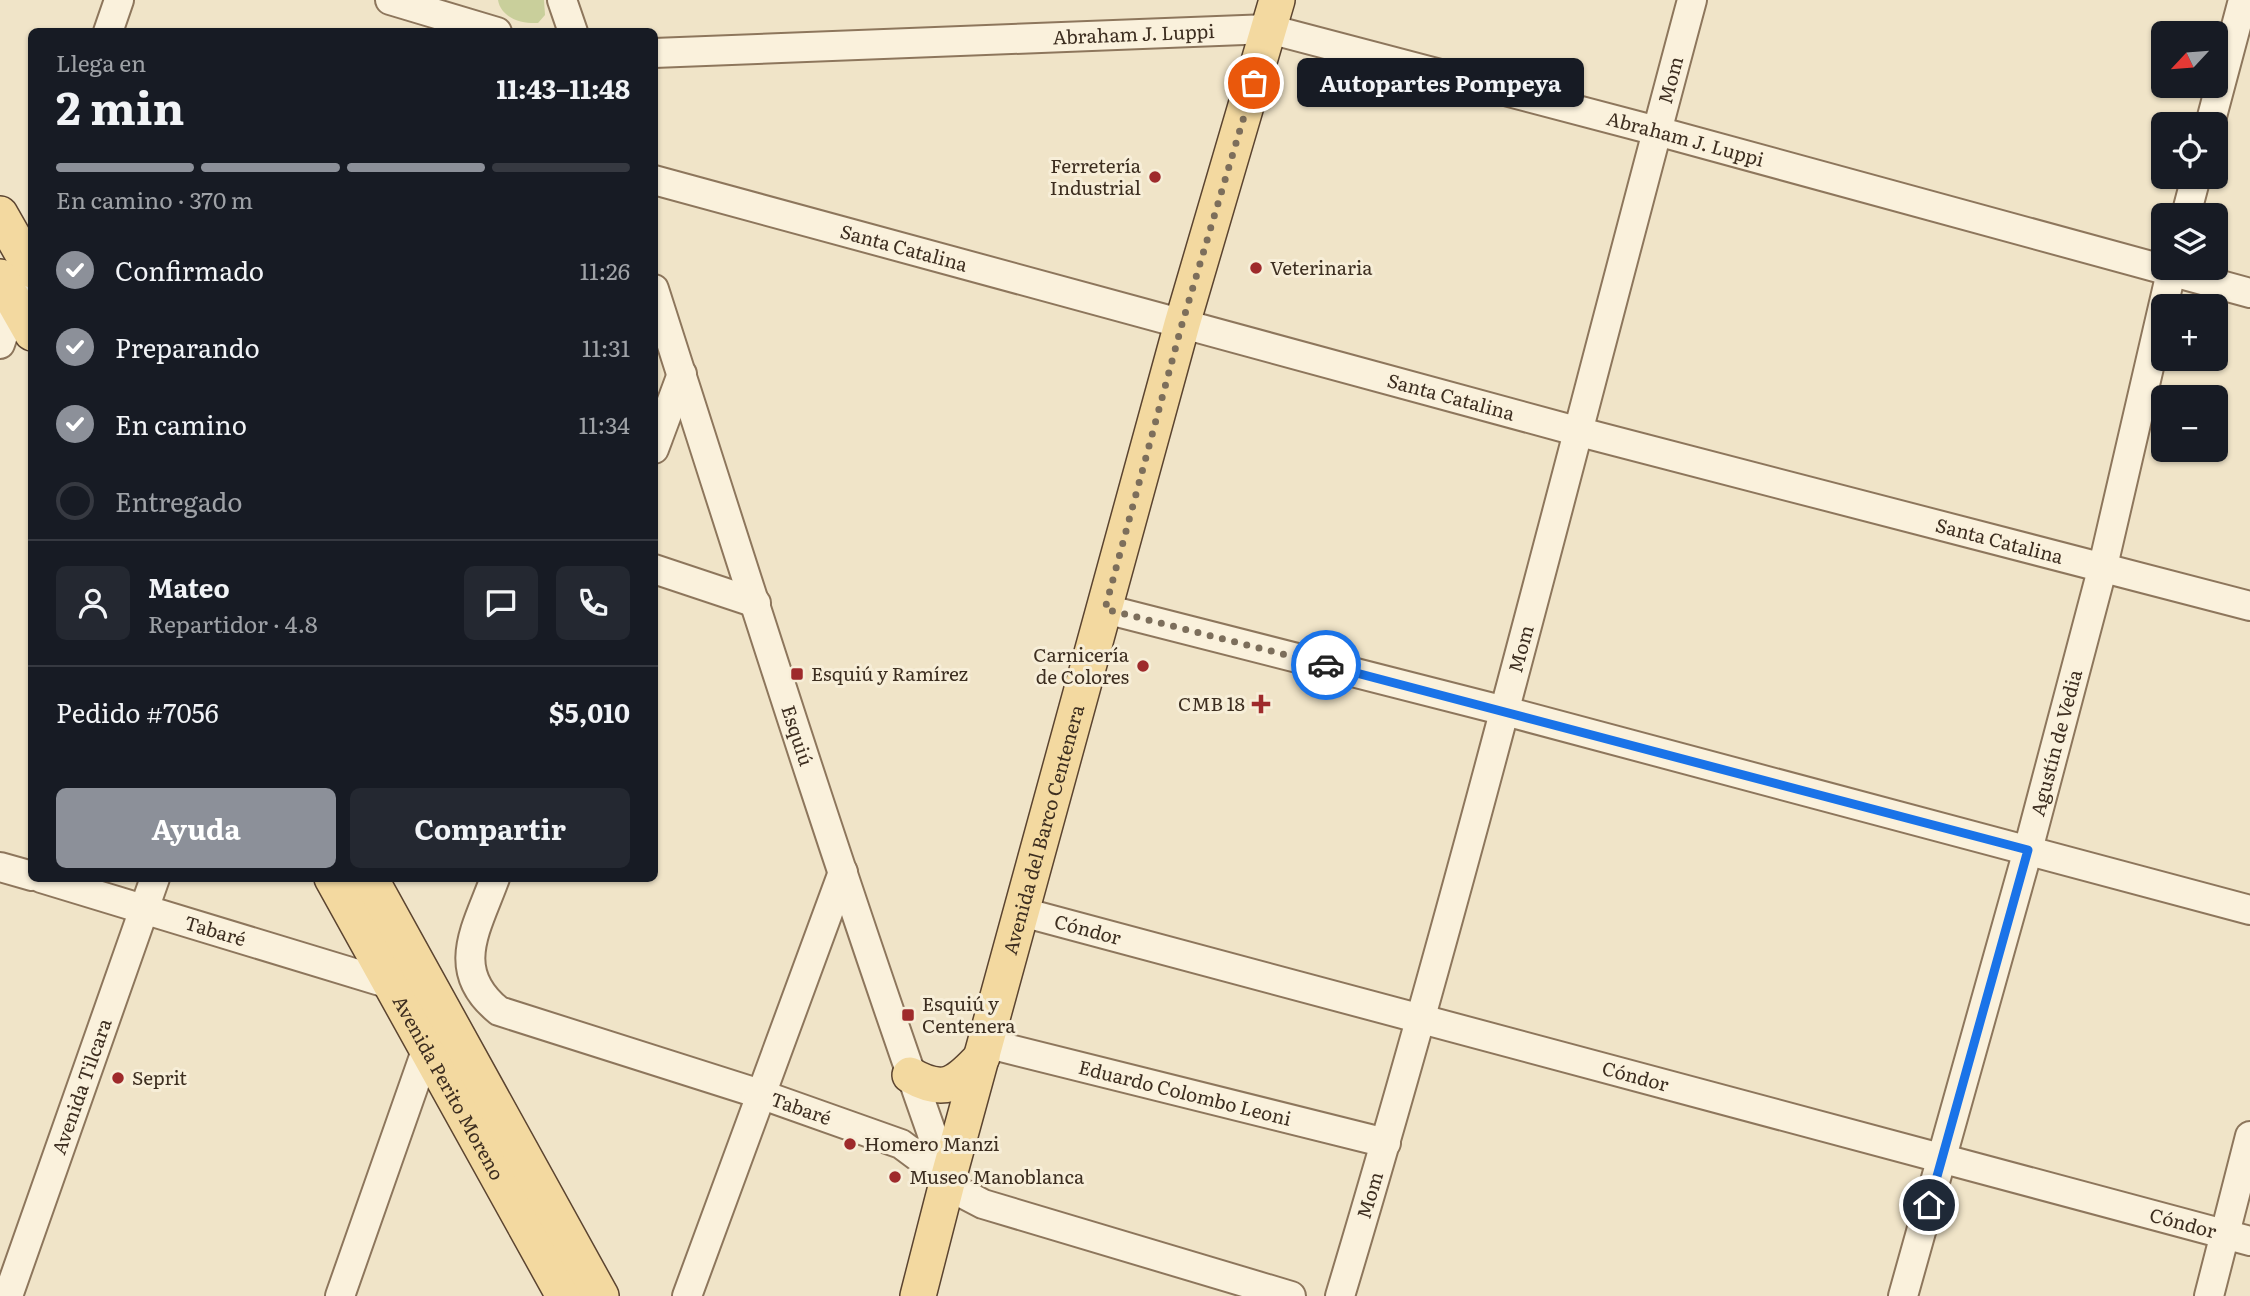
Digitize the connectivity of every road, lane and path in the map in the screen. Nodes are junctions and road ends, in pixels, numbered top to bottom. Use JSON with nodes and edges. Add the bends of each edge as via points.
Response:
{"nodes":[{"id":1,"x":119,"y":0,"type":"edge"},
{"id":2,"x":390,"y":0,"type":"edge"},
{"id":3,"x":562,"y":0,"type":"edge"},
{"id":4,"x":1692,"y":0,"type":"edge"},
{"id":5,"x":2243,"y":0,"type":"edge"},
{"id":6,"x":1273,"y":15,"type":"edge"},
{"id":7,"x":460,"y":17,"type":"edge"},
{"id":8,"x":109,"y":28,"type":"edge"},
{"id":9,"x":487,"y":28,"type":"edge"},
{"id":10,"x":572,"y":28,"type":"edge"},
{"id":11,"x":658,"y":54,"type":"edge"},
{"id":12,"x":2213,"y":112,"type":"edge"},
{"id":13,"x":1657,"y":131,"type":"junction"},
{"id":14,"x":658,"y":181,"type":"edge"},
{"id":15,"x":0,"y":214,"type":"edge"},
{"id":16,"x":2151,"y":265,"type":"edge"},
{"id":17,"x":21,"y":274,"type":"edge"},
{"id":18,"x":2169,"y":280,"type":"edge"},
{"id":19,"x":2205,"y":280,"type":"edge"},
{"id":20,"x":2250,"y":293,"type":"edge"},
{"id":21,"x":658,"y":301,"type":"edge"},
{"id":22,"x":28,"y":312,"type":"edge"},
{"id":23,"x":1182,"y":324,"type":"junction"},
{"id":24,"x":0,"y":344,"type":"edge"},
{"id":25,"x":682,"y":373,"type":"junction"},
{"id":26,"x":1580,"y":432,"type":"junction"},
{"id":27,"x":658,"y":438,"type":"edge"},
{"id":28,"x":2103,"y":566,"type":"junction"},
{"id":29,"x":658,"y":570,"type":"edge"},
{"id":30,"x":756,"y":603,"type":"junction"},
{"id":31,"x":2250,"y":606,"type":"edge"},
{"id":32,"x":1105,"y":609,"type":"junction"},
{"id":33,"x":1505,"y":711,"type":"junction"},
{"id":34,"x":2028,"y":850,"type":"junction"},
{"id":35,"x":0,"y":867,"type":"edge"},
{"id":36,"x":843,"y":872,"type":"junction"},
{"id":37,"x":28,"y":875,"type":"edge"},
{"id":38,"x":54,"y":882,"type":"edge"},
{"id":39,"x":154,"y":882,"type":"edge"},
{"id":40,"x":334,"y":882,"type":"edge"},
{"id":41,"x":372,"y":882,"type":"edge"},
{"id":42,"x":494,"y":882,"type":"edge"},
{"id":43,"x":144,"y":909,"type":"junction"},
{"id":44,"x":2250,"y":910,"type":"edge"},
{"id":45,"x":1022,"y":912,"type":"junction"},
{"id":46,"x":390,"y":984,"type":"junction"},
{"id":47,"x":1421,"y":1018,"type":"junction"},
{"id":48,"x":427,"y":1048,"type":"junction"},
{"id":49,"x":984,"y":1050,"type":"junction"},
{"id":50,"x":910,"y":1075,"type":"junction"},
{"id":51,"x":760,"y":1094,"type":"junction"},
{"id":52,"x":2250,"y":1136,"type":"edge"},
{"id":53,"x":1386,"y":1143,"type":"junction"},
{"id":54,"x":1942,"y":1159,"type":"junction"},
{"id":55,"x":948,"y":1179,"type":"junction"},
{"id":56,"x":2237,"y":1238,"type":"edge"},
{"id":57,"x":8,"y":1296,"type":"edge"},
{"id":58,"x":340,"y":1296,"type":"edge"},
{"id":59,"x":564,"y":1296,"type":"edge"},
{"id":60,"x":600,"y":1296,"type":"edge"},
{"id":61,"x":687,"y":1296,"type":"edge"},
{"id":62,"x":918,"y":1296,"type":"edge"},
{"id":63,"x":1291,"y":1296,"type":"edge"},
{"id":64,"x":1340,"y":1296,"type":"edge"},
{"id":65,"x":1903,"y":1296,"type":"edge"},
{"id":66,"x":2208,"y":1296,"type":"edge"}],
"edges":[{"from":1,"to":8,"type":"street"},
{"from":2,"to":7,"type":"street"},
{"from":3,"to":10,"type":"street"},
{"from":4,"to":13,"type":"street","name":"Mom"},
{"from":5,"to":12,"type":"street"},
{"from":6,"to":11,"type":"street","name":"Abraham J. Luppi"},
{"from":6,"to":13,"type":"street","name":"Abraham J. Luppi"},
{"from":6,"to":23,"type":"main road","name":"Avenida del Barco Centenera"},
{"from":7,"to":9,"type":"street"},
{"from":13,"to":16,"type":"street","name":"Abraham J. Luppi"},
{"from":13,"to":26,"type":"street","name":"Mom"},
{"from":14,"to":23,"type":"street","name":"Santa Catalina"},
{"from":15,"to":17,"type":"main road"},
{"from":17,"to":22,"type":"main road"},
{"from":17,"to":24,"type":"street"},
{"from":18,"to":28,"type":"street","name":"Agustín de Vedia"},
{"from":19,"to":20,"type":"street","name":"Abraham J. Luppi"},
{"from":21,"to":25,"type":"street","name":"Esquiú"},
{"from":23,"to":26,"type":"street","name":"Santa Catalina"},
{"from":23,"to":32,"type":"main road","name":"Avenida del Barco Centenera"},
{"from":25,"to":27,"type":"street"},
{"from":25,"to":30,"type":"street","name":"Esquiú"},
{"from":26,"to":28,"type":"street","name":"Santa Catalina"},
{"from":26,"to":33,"type":"street","name":"Mom"},
{"from":28,"to":31,"type":"street","name":"Santa Catalina"},
{"from":28,"to":34,"type":"street","name":"Agustín de Vedia"},
{"from":29,"to":30,"type":"street"},
{"from":30,"to":36,"type":"street","name":"Esquiú"},
{"from":32,"to":33,"type":"street"},
{"from":32,"to":45,"type":"main road","name":"Avenida del Barco Centenera"},
{"from":33,"to":34,"type":"street"},
{"from":33,"to":47,"type":"street","name":"Mom"},
{"from":34,"to":44,"type":"street"},
{"from":34,"to":54,"type":"street","name":"Agustín de Vedia"},
{"from":35,"to":37,"type":"street"},
{"from":36,"to":50,"type":"street","name":"Esquiú"},
{"from":36,"to":51,"type":"street"},
{"from":38,"to":43,"type":"street","name":"Tabaré"},
{"from":39,"to":43,"type":"street","name":"Avenida Tilcara"},
{"from":40,"to":46,"type":"main road","name":"Avenida Perito Moreno"},
{"from":41,"to":60,"type":"main road","name":"Avenida Perito Moreno"},
{"from":42,"to":51,"type":"street","name":"Tabaré","via":[[469,957],[482,998],[499,1011]]},
{"from":43,"to":46,"type":"street","name":"Tabaré"},
{"from":43,"to":57,"type":"street","name":"Avenida Tilcara"},
{"from":45,"to":47,"type":"street","name":"Cóndor"},
{"from":45,"to":49,"type":"main road","name":"Avenida del Barco Centenera"},
{"from":46,"to":48,"type":"main road","name":"Avenida Perito Moreno"},
{"from":47,"to":53,"type":"street","name":"Mom"},
{"from":47,"to":54,"type":"street","name":"Cóndor"},
{"from":48,"to":58,"type":"street"},
{"from":48,"to":59,"type":"main road","name":"Avenida Perito Moreno"},
{"from":49,"to":50,"type":"main road","via":[[966,1074],[944,1086],[928,1085]]},
{"from":49,"to":53,"type":"street","name":"Eduardo Colombo Leoni"},
{"from":49,"to":55,"type":"main road","name":"Avenida del Barco Centenera"},
{"from":50,"to":55,"type":"street","name":"Esquiú"},
{"from":51,"to":55,"type":"street","name":"Tabaré","via":[[901,1144]]},
{"from":51,"to":61,"type":"street"},
{"from":52,"to":56,"type":"street"},
{"from":53,"to":64,"type":"street","name":"Mom"},
{"from":54,"to":56,"type":"street","name":"Cóndor"},
{"from":54,"to":65,"type":"street","name":"Agustín de Vedia"},
{"from":55,"to":62,"type":"main road","name":"Avenida del Barco Centenera"},
{"from":55,"to":63,"type":"street","name":"Tabaré","via":[[960,1192],[983,1204]]},
{"from":56,"to":66,"type":"street"}]}
